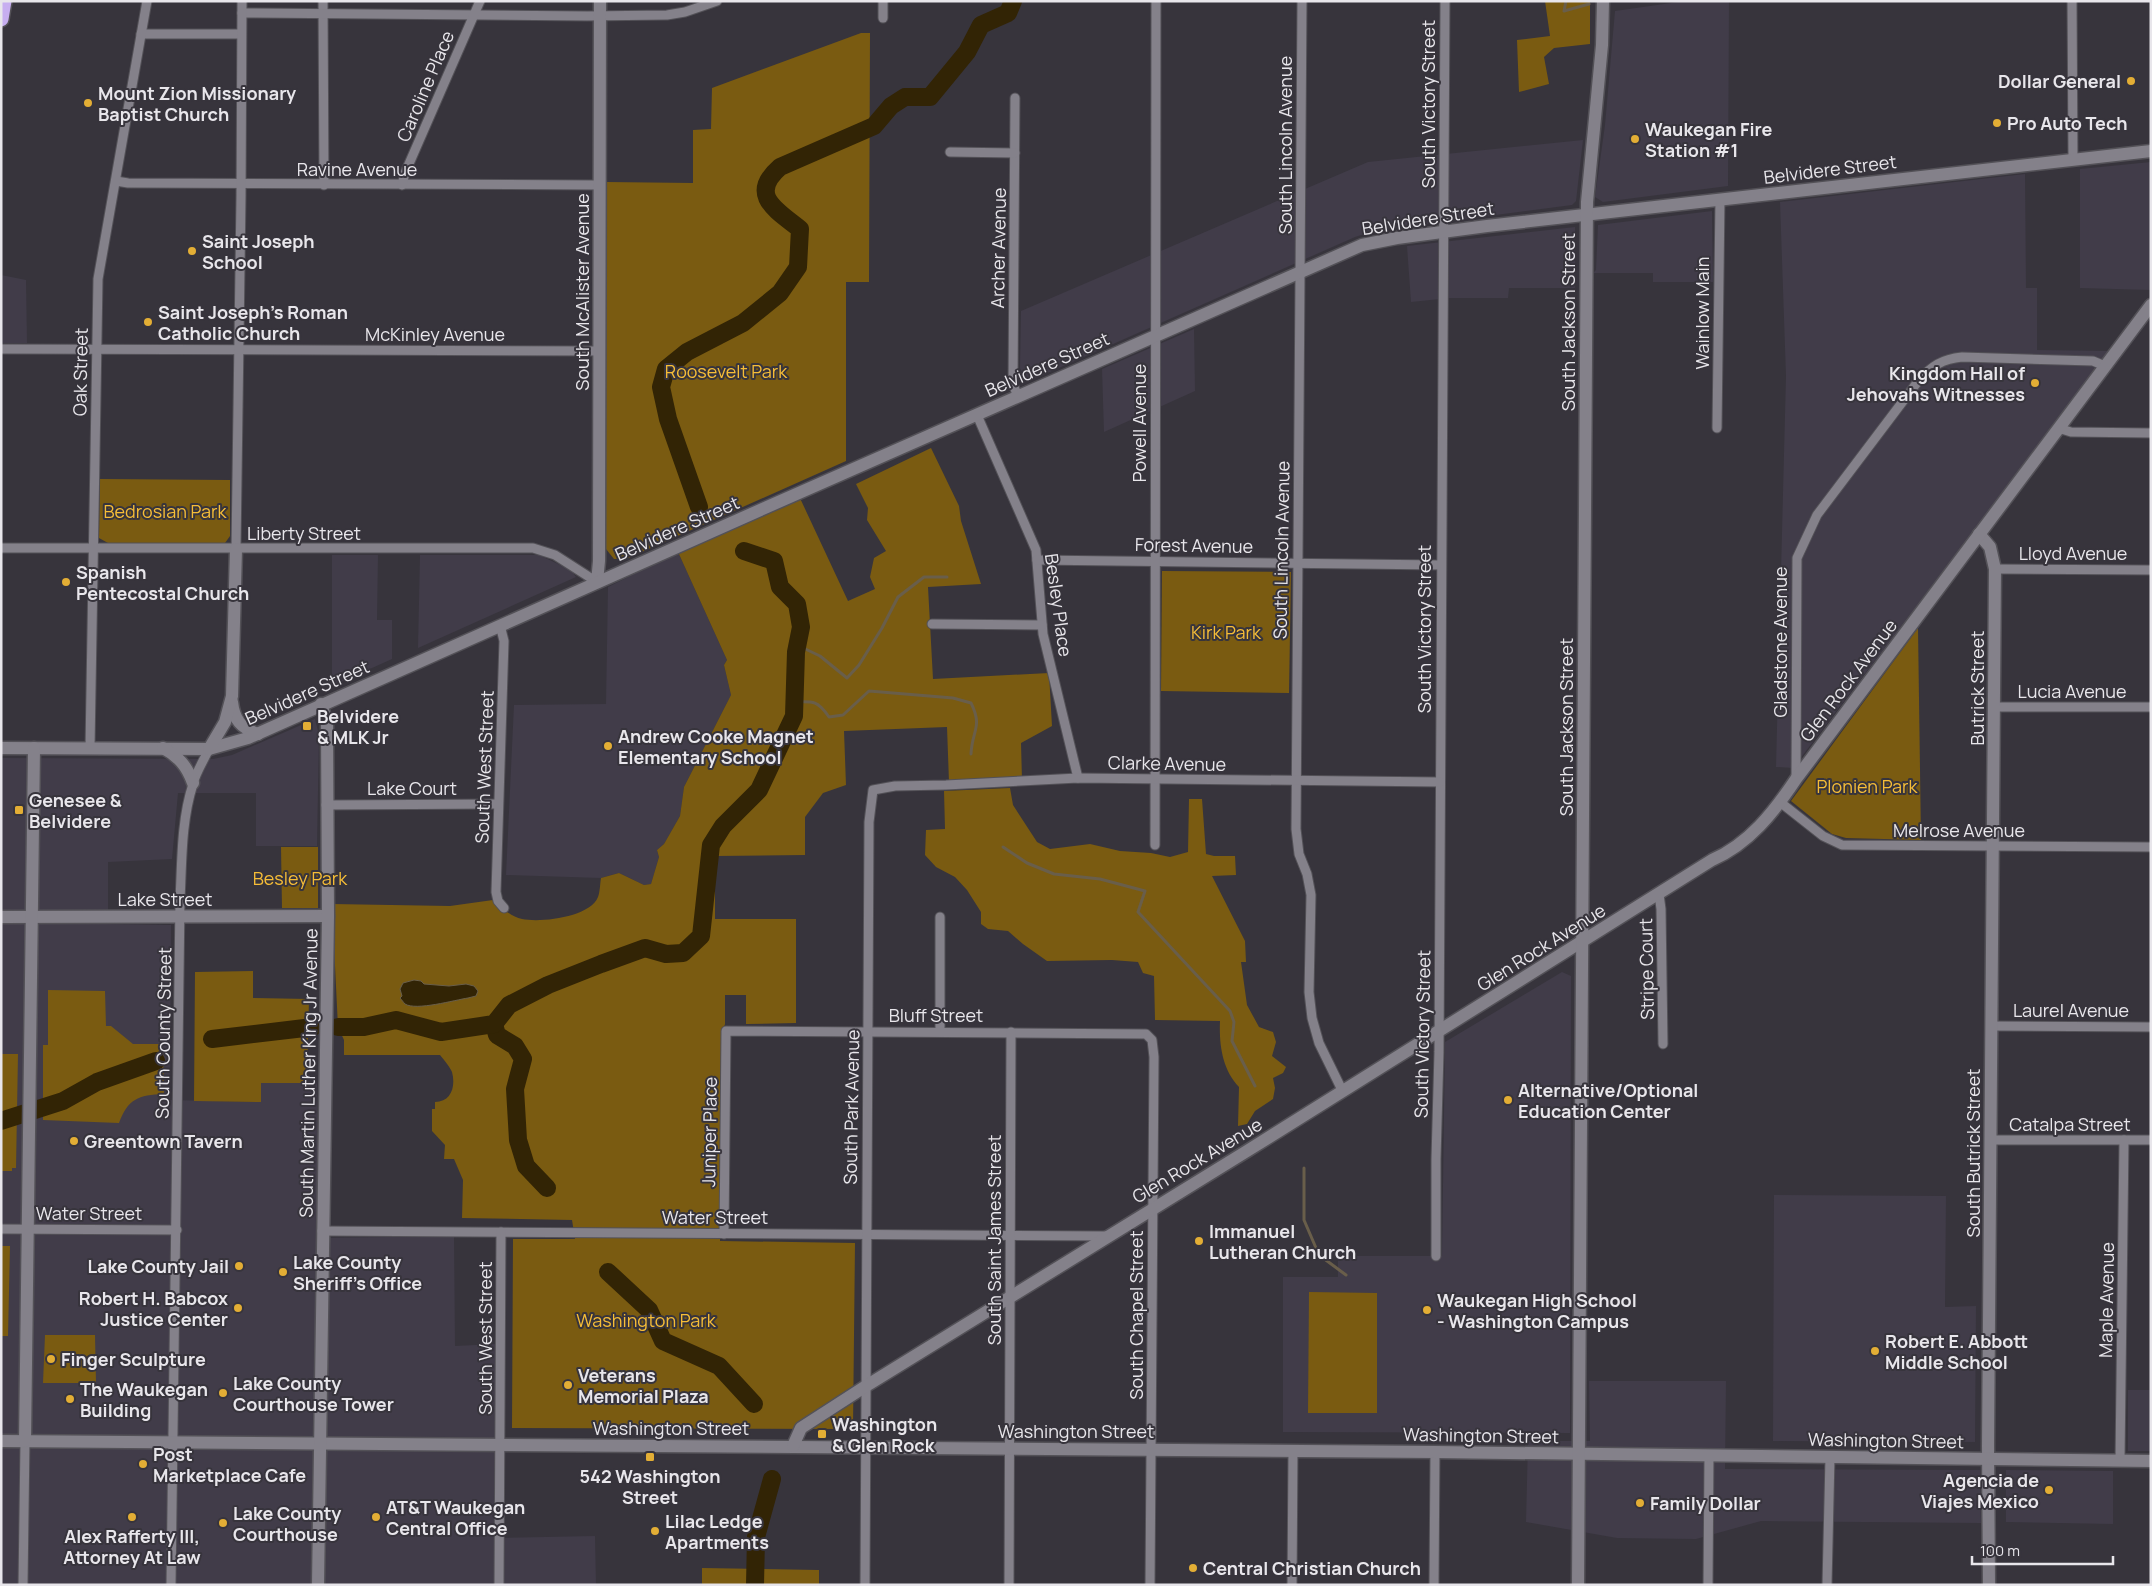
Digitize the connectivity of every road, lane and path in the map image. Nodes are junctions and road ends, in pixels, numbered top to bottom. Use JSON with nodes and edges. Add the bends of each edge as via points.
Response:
{"nodes":[{"id":1,"x":4,"y":1,"type":"edge"},
{"id":2,"x":147,"y":1,"type":"edge"},
{"id":3,"x":242,"y":1,"type":"edge"},
{"id":4,"x":323,"y":1,"type":"edge"},
{"id":5,"x":480,"y":1,"type":"edge"},
{"id":6,"x":600,"y":1,"type":"edge"},
{"id":7,"x":717,"y":1,"type":"edge"},
{"id":8,"x":883,"y":1,"type":"edge"},
{"id":9,"x":1156,"y":1,"type":"edge"},
{"id":10,"x":1302,"y":1,"type":"edge"},
{"id":11,"x":1445,"y":1,"type":"edge"},
{"id":12,"x":1603,"y":1,"type":"edge"},
{"id":13,"x":2072,"y":1,"type":"edge"},
{"id":14,"x":242,"y":13,"type":"junction"},
{"id":15,"x":324,"y":13,"type":"junction"},
{"id":16,"x":474,"y":15,"type":"junction"},
{"id":17,"x":600,"y":15,"type":"junction"},
{"id":18,"x":883,"y":18,"type":"dead end"},
{"id":19,"x":1,"y":19,"type":"edge"},
{"id":20,"x":141,"y":34,"type":"junction"},
{"id":21,"x":241,"y":34,"type":"junction"},
{"id":22,"x":1015,"y":98,"type":"dead end"},
{"id":23,"x":2151,"y":151,"type":"edge"},
{"id":24,"x":950,"y":152,"type":"dead end"},
{"id":25,"x":1015,"y":153,"type":"junction"},
{"id":26,"x":2073,"y":159,"type":"junction"},
{"id":27,"x":116,"y":181,"type":"junction"},
{"id":28,"x":241,"y":184,"type":"junction"},
{"id":29,"x":324,"y":185,"type":"junction"},
{"id":30,"x":402,"y":185,"type":"junction"},
{"id":31,"x":599,"y":185,"type":"junction"},
{"id":32,"x":1720,"y":199,"type":"junction"},
{"id":33,"x":1586,"y":214,"type":"junction"},
{"id":34,"x":1443,"y":232,"type":"junction"},
{"id":35,"x":1301,"y":271,"type":"junction"},
{"id":36,"x":2151,"y":305,"type":"edge"},
{"id":37,"x":1156,"y":335,"type":"junction"},
{"id":38,"x":1,"y":349,"type":"edge"},
{"id":39,"x":97,"y":349,"type":"junction"},
{"id":40,"x":239,"y":350,"type":"junction"},
{"id":41,"x":599,"y":351,"type":"junction"},
{"id":42,"x":2105,"y":366,"type":"junction"},
{"id":43,"x":1018,"y":397,"type":"junction"},
{"id":44,"x":977,"y":415,"type":"junction"},
{"id":45,"x":1717,"y":428,"type":"dead end"},
{"id":46,"x":2058,"y":428,"type":"junction"},
{"id":47,"x":2151,"y":433,"type":"edge"},
{"id":48,"x":1979,"y":534,"type":"junction"},
{"id":49,"x":1,"y":548,"type":"edge"},
{"id":50,"x":94,"y":548,"type":"junction"},
{"id":51,"x":236,"y":549,"type":"junction"},
{"id":52,"x":1037,"y":560,"type":"junction"},
{"id":53,"x":1155,"y":561,"type":"junction"},
{"id":54,"x":1297,"y":563,"type":"junction"},
{"id":55,"x":1441,"y":565,"type":"junction"},
{"id":56,"x":1995,"y":569,"type":"junction"},
{"id":57,"x":2151,"y":570,"type":"edge"},
{"id":58,"x":597,"y":582,"type":"junction"},
{"id":59,"x":932,"y":624,"type":"dead end"},
{"id":60,"x":500,"y":625,"type":"junction"},
{"id":61,"x":1042,"y":625,"type":"junction"},
{"id":62,"x":231,"y":700,"type":"junction"},
{"id":63,"x":321,"y":704,"type":"junction"},
{"id":64,"x":1994,"y":707,"type":"junction"},
{"id":65,"x":2151,"y":707,"type":"edge"},
{"id":66,"x":258,"y":734,"type":"junction"},
{"id":67,"x":5,"y":747,"type":"edge"},
{"id":68,"x":34,"y":748,"type":"junction"},
{"id":69,"x":90,"y":748,"type":"junction"},
{"id":70,"x":163,"y":748,"type":"junction"},
{"id":71,"x":209,"y":749,"type":"junction"},
{"id":72,"x":1078,"y":778,"type":"junction"},
{"id":73,"x":1155,"y":779,"type":"junction"},
{"id":74,"x":1796,"y":779,"type":"junction"},
{"id":75,"x":1296,"y":781,"type":"junction"},
{"id":76,"x":1440,"y":782,"type":"junction"},
{"id":77,"x":193,"y":783,"type":"junction"},
{"id":78,"x":895,"y":786,"type":"joint"},
{"id":79,"x":1780,"y":802,"type":"junction"},
{"id":80,"x":498,"y":804,"type":"junction"},
{"id":81,"x":326,"y":805,"type":"junction"},
{"id":82,"x":1155,"y":845,"type":"dead end"},
{"id":83,"x":1992,"y":846,"type":"junction"},
{"id":84,"x":2151,"y":846,"type":"edge"},
{"id":85,"x":1659,"y":894,"type":"junction"},
{"id":86,"x":504,"y":908,"type":"dead end"},
{"id":87,"x":180,"y":916,"type":"junction"},
{"id":88,"x":328,"y":916,"type":"junction"},
{"id":89,"x":1,"y":917,"type":"edge"},
{"id":90,"x":32,"y":917,"type":"junction"},
{"id":91,"x":940,"y":917,"type":"dead end"},
{"id":92,"x":1582,"y":941,"type":"junction"},
{"id":93,"x":1991,"y":1026,"type":"junction"},
{"id":94,"x":2151,"y":1027,"type":"edge"},
{"id":95,"x":726,"y":1030,"type":"joint"},
{"id":96,"x":1439,"y":1030,"type":"junction"},
{"id":97,"x":868,"y":1031,"type":"junction"},
{"id":98,"x":940,"y":1031,"type":"junction"},
{"id":99,"x":1011,"y":1032,"type":"junction"},
{"id":100,"x":1146,"y":1034,"type":"joint"},
{"id":101,"x":1663,"y":1044,"type":"dead end"},
{"id":102,"x":1342,"y":1090,"type":"junction"},
{"id":103,"x":1990,"y":1140,"type":"junction"},
{"id":104,"x":2124,"y":1140,"type":"junction"},
{"id":105,"x":2151,"y":1140,"type":"edge"},
{"id":106,"x":1153,"y":1208,"type":"junction"},
{"id":107,"x":1,"y":1229,"type":"edge"},
{"id":108,"x":29,"y":1229,"type":"junction"},
{"id":109,"x":177,"y":1230,"type":"junction"},
{"id":110,"x":322,"y":1231,"type":"junction"},
{"id":111,"x":501,"y":1232,"type":"junction"},
{"id":112,"x":724,"y":1234,"type":"junction"},
{"id":113,"x":866,"y":1235,"type":"junction"},
{"id":114,"x":1010,"y":1236,"type":"junction"},
{"id":115,"x":1107,"y":1236,"type":"junction"},
{"id":116,"x":1436,"y":1256,"type":"dead end"},
{"id":117,"x":1010,"y":1296,"type":"junction"},
{"id":118,"x":866,"y":1386,"type":"junction"},
{"id":119,"x":1,"y":1441,"type":"edge"},
{"id":120,"x":25,"y":1441,"type":"junction"},
{"id":121,"x":172,"y":1442,"type":"junction"},
{"id":122,"x":320,"y":1442,"type":"junction"},
{"id":123,"x":501,"y":1444,"type":"junction"},
{"id":124,"x":793,"y":1446,"type":"junction"},
{"id":125,"x":866,"y":1447,"type":"junction"},
{"id":126,"x":1010,"y":1448,"type":"junction"},
{"id":127,"x":1151,"y":1449,"type":"junction"},
{"id":128,"x":1292,"y":1451,"type":"junction"},
{"id":129,"x":1435,"y":1452,"type":"junction"},
{"id":130,"x":1579,"y":1453,"type":"junction"},
{"id":131,"x":1708,"y":1455,"type":"junction"},
{"id":132,"x":1830,"y":1457,"type":"junction"},
{"id":133,"x":1988,"y":1459,"type":"junction"},
{"id":134,"x":2120,"y":1460,"type":"junction"},
{"id":135,"x":2151,"y":1461,"type":"edge"},
{"id":136,"x":24,"y":1585,"type":"edge"},
{"id":137,"x":171,"y":1585,"type":"edge"},
{"id":138,"x":318,"y":1585,"type":"edge"},
{"id":139,"x":499,"y":1585,"type":"edge"},
{"id":140,"x":865,"y":1585,"type":"edge"},
{"id":141,"x":1009,"y":1585,"type":"edge"},
{"id":142,"x":1150,"y":1585,"type":"edge"},
{"id":143,"x":1292,"y":1585,"type":"edge"},
{"id":144,"x":1434,"y":1585,"type":"edge"},
{"id":145,"x":1578,"y":1585,"type":"edge"},
{"id":146,"x":1708,"y":1585,"type":"edge"},
{"id":147,"x":1827,"y":1585,"type":"edge"},
{"id":148,"x":1989,"y":1585,"type":"edge"}],
"edges":[{"from":1,"to":19,"type":"highway"},
{"from":2,"to":20,"type":"street","name":"Oak Street"},
{"from":3,"to":14,"type":"street"},
{"from":4,"to":15,"type":"street"},
{"from":5,"to":16,"type":"street","name":"Caroline Place"},
{"from":6,"to":17,"type":"street","name":"South McAlister Avenue"},
{"from":7,"to":17,"type":"street","via":[[685,12]]},
{"from":8,"to":18,"type":"street"},
{"from":9,"to":37,"type":"street","name":"Powell Avenue"},
{"from":10,"to":35,"type":"street","name":"South Lincoln Avenue"},
{"from":11,"to":34,"type":"street","name":"South Victory Street"},
{"from":12,"to":33,"type":"street","name":"South Jackson Street","via":[[1602,45]]},
{"from":13,"to":26,"type":"street"},
{"from":14,"to":15,"type":"street"},
{"from":14,"to":21,"type":"street"},
{"from":15,"to":16,"type":"street"},
{"from":15,"to":29,"type":"street"},
{"from":16,"to":17,"type":"street"},
{"from":16,"to":30,"type":"street","name":"Caroline Place"},
{"from":17,"to":31,"type":"street","name":"South McAlister Avenue"},
{"from":20,"to":21,"type":"street"},
{"from":20,"to":27,"type":"street","name":"Oak Street"},
{"from":21,"to":28,"type":"street"},
{"from":22,"to":25,"type":"street","name":"Archer Avenue"},
{"from":23,"to":26,"type":"street","name":"Belvidere Street"},
{"from":24,"to":25,"type":"street"},
{"from":25,"to":43,"type":"street","name":"Archer Avenue","via":[[1013,384]]},
{"from":26,"to":32,"type":"street","name":"Belvidere Street"},
{"from":27,"to":28,"type":"street","name":"Ravine Avenue"},
{"from":27,"to":39,"type":"street","name":"Oak Street","via":[[98,280]]},
{"from":28,"to":29,"type":"street","name":"Ravine Avenue"},
{"from":28,"to":40,"type":"street"},
{"from":29,"to":30,"type":"street","name":"Ravine Avenue"},
{"from":30,"to":31,"type":"street","name":"Ravine Avenue"},
{"from":31,"to":41,"type":"street","name":"South McAlister Avenue"},
{"from":32,"to":33,"type":"street","name":"Belvidere Street"},
{"from":32,"to":45,"type":"street","name":"Wainlow Main"},
{"from":33,"to":34,"type":"street","name":"Belvidere Street"},
{"from":33,"to":92,"type":"street","name":"South Jackson Street"},
{"from":34,"to":35,"type":"street","name":"Belvidere Street","via":[[1362,245]]},
{"from":34,"to":55,"type":"street","name":"South Victory Street"},
{"from":35,"to":37,"type":"street","name":"Belvidere Street"},
{"from":35,"to":54,"type":"street","name":"South Lincoln Avenue"},
{"from":36,"to":42,"type":"street","name":"Glen Rock Avenue"},
{"from":37,"to":43,"type":"street","name":"Belvidere Street"},
{"from":37,"to":53,"type":"street","name":"Powell Avenue"},
{"from":38,"to":39,"type":"street","name":"McKinley Avenue"},
{"from":39,"to":40,"type":"street","name":"McKinley Avenue"},
{"from":39,"to":50,"type":"street","name":"Oak Street"},
{"from":40,"to":41,"type":"street","name":"McKinley Avenue"},
{"from":40,"to":51,"type":"street"},
{"from":41,"to":58,"type":"street","name":"South McAlister Avenue"},
{"from":42,"to":46,"type":"street","name":"Glen Rock Avenue"},
{"from":42,"to":74,"type":"street","name":"Gladstone Avenue","via":[[2093,361],[1962,357],[1946,359],[1932,366],[1816,515],[1797,558]]},
{"from":43,"to":44,"type":"street","name":"Belvidere Street"},
{"from":44,"to":52,"type":"street","name":"Besley Place","via":[[1036,549]]},
{"from":44,"to":58,"type":"street","name":"Belvidere Street"},
{"from":46,"to":47,"type":"street","via":[[2071,432]]},
{"from":46,"to":48,"type":"street","name":"Glen Rock Avenue"},
{"from":48,"to":56,"type":"street","name":"Butrick Street","via":[[1990,547]]},
{"from":48,"to":74,"type":"street","name":"Glen Rock Avenue"},
{"from":49,"to":50,"type":"street","name":"Liberty Street"},
{"from":50,"to":51,"type":"street","name":"Liberty Street"},
{"from":50,"to":69,"type":"street","name":"Oak Street"},
{"from":51,"to":58,"type":"street","name":"Liberty Street","via":[[533,548],[555,555]]},
{"from":51,"to":62,"type":"street"},
{"from":52,"to":53,"type":"street","name":"Forest Avenue"},
{"from":52,"to":61,"type":"street","name":"Besley Place"},
{"from":53,"to":54,"type":"street","name":"Forest Avenue"},
{"from":53,"to":73,"type":"street","name":"Powell Avenue"},
{"from":54,"to":55,"type":"street","name":"Forest Avenue"},
{"from":54,"to":75,"type":"street","name":"South Lincoln Avenue"},
{"from":55,"to":76,"type":"street","name":"South Victory Street"},
{"from":56,"to":57,"type":"street","name":"Lloyd Avenue"},
{"from":56,"to":64,"type":"street","name":"Butrick Street"},
{"from":58,"to":60,"type":"street","name":"Belvidere Street"},
{"from":59,"to":61,"type":"street"},
{"from":60,"to":63,"type":"street","name":"Belvidere Street"},
{"from":60,"to":80,"type":"street","name":"South West Street","via":[[504,641]]},
{"from":61,"to":72,"type":"street","name":"Besley Place"},
{"from":62,"to":66,"type":"street","via":[[238,722],[246,730]]},
{"from":62,"to":71,"type":"street","via":[[225,722]]},
{"from":63,"to":66,"type":"street","name":"Belvidere Street"},
{"from":63,"to":81,"type":"street","name":"South Martin Luther King Jr Avenue","via":[[327,723]]},
{"from":64,"to":65,"type":"street","name":"Lucia Avenue"},
{"from":64,"to":83,"type":"street","name":"Butrick Street"},
{"from":66,"to":71,"type":"street","name":"Belvidere Street"},
{"from":67,"to":68,"type":"street","name":"Belvidere Street"},
{"from":68,"to":69,"type":"street","name":"Belvidere Street"},
{"from":68,"to":90,"type":"street"},
{"from":69,"to":70,"type":"street","name":"Belvidere Street"},
{"from":70,"to":71,"type":"street","name":"Belvidere Street"},
{"from":70,"to":77,"type":"street","via":[[179,759],[189,771]]},
{"from":71,"to":77,"type":"street","name":"South County Street"},
{"from":72,"to":73,"type":"street","name":"Clarke Avenue"},
{"from":72,"to":78,"type":"street","name":"Clarke Avenue"},
{"from":73,"to":75,"type":"street","name":"Clarke Avenue"},
{"from":73,"to":82,"type":"street","name":"Powell Avenue"},
{"from":74,"to":79,"type":"street","name":"Glen Rock Avenue"},
{"from":75,"to":76,"type":"street","name":"Clarke Avenue"},
{"from":75,"to":102,"type":"street","name":"South Lincoln Avenue","via":[[1299,854],[1311,896],[1312,1018]]},
{"from":76,"to":96,"type":"street","name":"South Victory Street"},
{"from":77,"to":87,"type":"street","name":"South County Street","via":[[184,830]]},
{"from":78,"to":97,"type":"street","name":"South Park Avenue","via":[[872,790],[871,795]]},
{"from":79,"to":83,"type":"street","name":"Melrose Avenue","via":[[1823,836],[1842,845]]},
{"from":79,"to":85,"type":"street","name":"Glen Rock Avenue","via":[[1752,835]]},
{"from":80,"to":81,"type":"street","name":"Lake Court"},
{"from":80,"to":86,"type":"street","name":"South West Street","via":[[496,892]]},
{"from":81,"to":88,"type":"street","name":"South Martin Luther King Jr Avenue"},
{"from":83,"to":84,"type":"street","name":"Melrose Avenue"},
{"from":83,"to":93,"type":"street","name":"South Butrick Street"},
{"from":85,"to":92,"type":"street","name":"Glen Rock Avenue"},
{"from":85,"to":101,"type":"street","name":"Stripe Court"},
{"from":87,"to":88,"type":"street","name":"Lake Street"},
{"from":87,"to":90,"type":"street","name":"Lake Street"},
{"from":87,"to":109,"type":"street","name":"South County Street"},
{"from":88,"to":110,"type":"street","name":"South Martin Luther King Jr Avenue"},
{"from":89,"to":90,"type":"street","name":"Lake Street"},
{"from":90,"to":108,"type":"street"},
{"from":91,"to":98,"type":"street"},
{"from":92,"to":96,"type":"street","name":"Glen Rock Avenue"},
{"from":92,"to":130,"type":"street","name":"South Jackson Street"},
{"from":93,"to":94,"type":"street","name":"Laurel Avenue"},
{"from":93,"to":103,"type":"street","name":"South Butrick Street"},
{"from":95,"to":97,"type":"street","name":"Bluff Street"},
{"from":95,"to":112,"type":"street","name":"Juniper Place"},
{"from":96,"to":102,"type":"street","name":"Glen Rock Avenue"},
{"from":96,"to":116,"type":"street","name":"South Victory Street"},
{"from":97,"to":98,"type":"street","name":"Bluff Street"},
{"from":97,"to":113,"type":"street","name":"South Park Avenue"},
{"from":98,"to":99,"type":"street","name":"Bluff Street"},
{"from":99,"to":100,"type":"street","name":"Bluff Street"},
{"from":99,"to":114,"type":"street","name":"South Saint James Street"},
{"from":100,"to":106,"type":"street","name":"South Chapel Street","via":[[1152,1040],[1154,1058]]},
{"from":102,"to":106,"type":"street","name":"Glen Rock Avenue"},
{"from":103,"to":104,"type":"street","name":"Catalpa Street"},
{"from":103,"to":133,"type":"street","name":"South Butrick Street"},
{"from":104,"to":105,"type":"street","name":"Catalpa Street"},
{"from":104,"to":134,"type":"street","name":"Maple Avenue"},
{"from":106,"to":115,"type":"street","name":"Glen Rock Avenue"},
{"from":106,"to":127,"type":"street","name":"South Chapel Street"},
{"from":107,"to":108,"type":"street","name":"Water Street"},
{"from":108,"to":109,"type":"street","name":"Water Street"},
{"from":108,"to":120,"type":"street"},
{"from":109,"to":121,"type":"street","name":"South County Street"},
{"from":110,"to":111,"type":"street","name":"Water Street"},
{"from":110,"to":122,"type":"street","name":"South Martin Luther King Jr Avenue"},
{"from":111,"to":112,"type":"street","name":"Water Street"},
{"from":111,"to":123,"type":"street","name":"South West Street"},
{"from":112,"to":113,"type":"street","name":"Water Street"},
{"from":113,"to":114,"type":"street","name":"Water Street"},
{"from":113,"to":118,"type":"street","name":"South Park Avenue"},
{"from":114,"to":115,"type":"street","name":"Water Street"},
{"from":114,"to":117,"type":"street","name":"South Saint James Street"},
{"from":115,"to":117,"type":"street","name":"Glen Rock Avenue"},
{"from":117,"to":118,"type":"street","name":"Glen Rock Avenue"},
{"from":117,"to":126,"type":"street","name":"South Saint James Street"},
{"from":118,"to":124,"type":"street","name":"Glen Rock Avenue","via":[[800,1428]]},
{"from":118,"to":125,"type":"street","name":"South Park Avenue"},
{"from":119,"to":120,"type":"street","name":"Washington Street"},
{"from":120,"to":121,"type":"street","name":"Washington Street"},
{"from":120,"to":136,"type":"street"},
{"from":121,"to":122,"type":"street","name":"Washington Street"},
{"from":121,"to":137,"type":"street","name":"South County Street"},
{"from":122,"to":123,"type":"street","name":"Washington Street"},
{"from":122,"to":138,"type":"street","name":"South Martin Luther King Jr Avenue"},
{"from":123,"to":124,"type":"street","name":"Washington Street"},
{"from":123,"to":139,"type":"street","name":"South West Street"},
{"from":124,"to":125,"type":"street","name":"Washington Street"},
{"from":125,"to":126,"type":"street","name":"Washington Street"},
{"from":125,"to":140,"type":"street","name":"South Park Avenue"},
{"from":126,"to":127,"type":"street","name":"Washington Street"},
{"from":126,"to":141,"type":"street","name":"South Saint James Street"},
{"from":127,"to":128,"type":"street","name":"Washington Street"},
{"from":127,"to":142,"type":"street","name":"South Chapel Street"},
{"from":128,"to":129,"type":"street","name":"Washington Street"},
{"from":128,"to":143,"type":"street"},
{"from":129,"to":130,"type":"street","name":"Washington Street"},
{"from":129,"to":144,"type":"street"},
{"from":130,"to":131,"type":"street","name":"Washington Street"},
{"from":130,"to":145,"type":"street","name":"South Jackson Street"},
{"from":131,"to":132,"type":"street","name":"Washington Street"},
{"from":131,"to":146,"type":"street"},
{"from":132,"to":133,"type":"street","name":"Washington Street"},
{"from":132,"to":147,"type":"street"},
{"from":133,"to":134,"type":"street","name":"Washington Street"},
{"from":133,"to":148,"type":"street","name":"South Butrick Street"},
{"from":134,"to":135,"type":"street","name":"Washington Street"}]}
